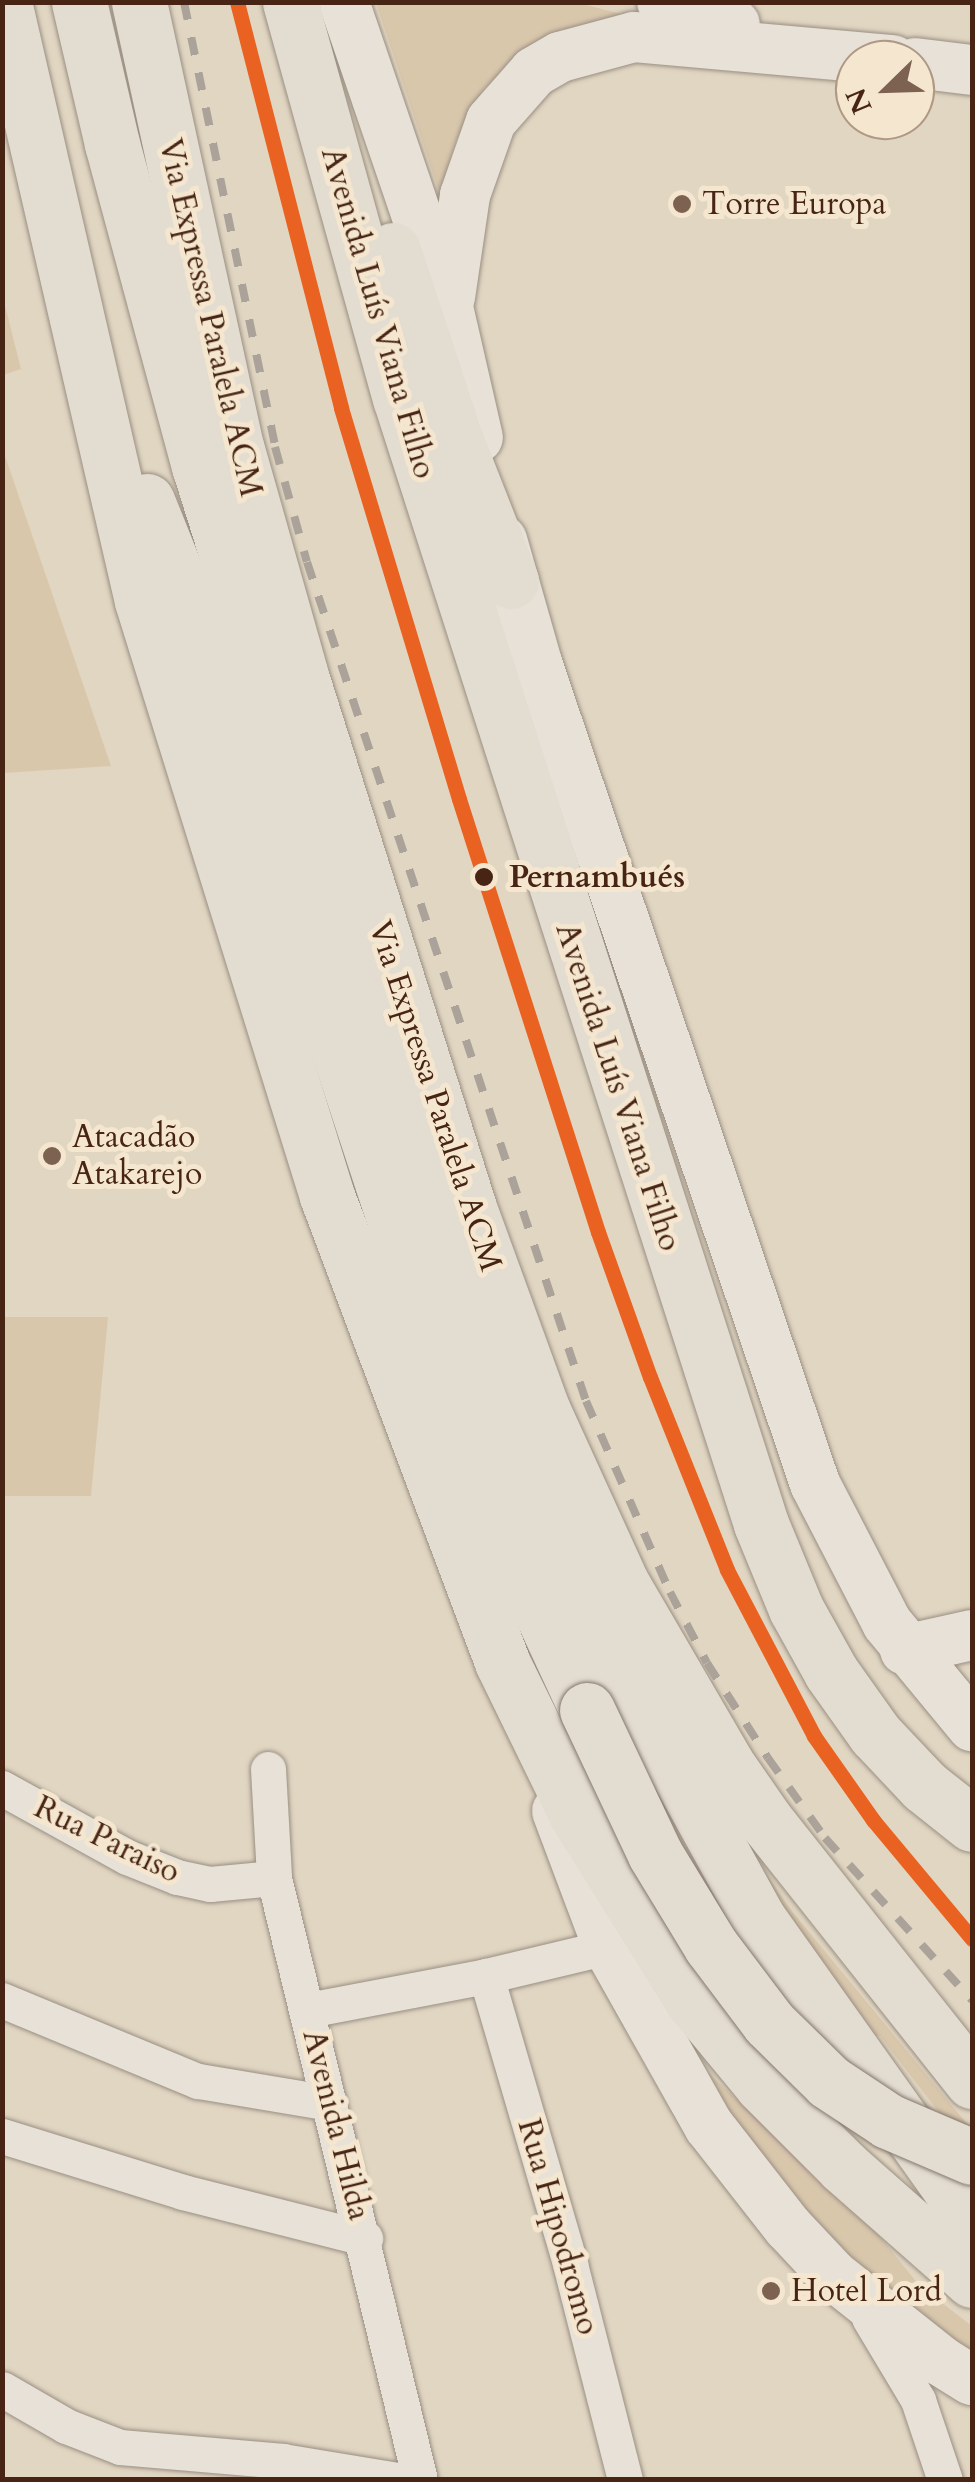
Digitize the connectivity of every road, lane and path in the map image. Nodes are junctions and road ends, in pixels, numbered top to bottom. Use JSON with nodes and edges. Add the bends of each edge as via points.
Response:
{"nodes":[{"id":1,"x":4,"y":2,"type":"edge"},
{"id":2,"x":79,"y":2,"type":"edge"},
{"id":3,"x":139,"y":2,"type":"edge"},
{"id":4,"x":662,"y":2,"type":"edge"},
{"id":5,"x":310,"y":9,"type":"edge"},
{"id":6,"x":826,"y":52,"type":"junction"},
{"id":7,"x":835,"y":53,"type":"edge"},
{"id":8,"x":935,"y":65,"type":"edge"},
{"id":9,"x":972,"y":70,"type":"edge"},
{"id":10,"x":448,"y":307,"type":"junction"},
{"id":11,"x":76,"y":322,"type":"junction"},
{"id":12,"x":511,"y":582,"type":"junction"},
{"id":13,"x":972,"y":1635,"type":"edge"},
{"id":14,"x":905,"y":1650,"type":"junction"},
{"id":15,"x":502,"y":1662,"type":"junction"},
{"id":16,"x":972,"y":1726,"type":"edge"},
{"id":17,"x":268,"y":1769,"type":"dead end"},
{"id":18,"x":2,"y":1788,"type":"edge"},
{"id":19,"x":972,"y":1824,"type":"edge"},
{"id":20,"x":274,"y":1878,"type":"junction"},
{"id":21,"x":608,"y":1947,"type":"junction"},
{"id":22,"x":486,"y":1976,"type":"junction"},
{"id":23,"x":2,"y":2000,"type":"edge"},
{"id":24,"x":308,"y":2010,"type":"junction"},
{"id":25,"x":972,"y":2081,"type":"edge"},
{"id":26,"x":330,"y":2102,"type":"junction"},
{"id":27,"x":2,"y":2136,"type":"edge"},
{"id":28,"x":972,"y":2158,"type":"edge"},
{"id":29,"x":972,"y":2220,"type":"edge"},
{"id":30,"x":365,"y":2238,"type":"junction"},
{"id":31,"x":833,"y":2275,"type":"junction"},
{"id":32,"x":972,"y":2280,"type":"edge"},
{"id":33,"x":972,"y":2380,"type":"edge"},
{"id":34,"x":2,"y":2389,"type":"edge"},
{"id":35,"x":398,"y":2480,"type":"edge"},
{"id":36,"x":420,"y":2480,"type":"edge"},
{"id":37,"x":625,"y":2480,"type":"edge"},
{"id":38,"x":945,"y":2480,"type":"edge"}],
"edges":[{"from":1,"to":11,"type":"main road"},
{"from":2,"to":29,"type":"main road","via":[[199,466],[455,1281],[512,1440],[573,1582],[748,1902]]},
{"from":3,"to":25,"type":"main road","name":"Via Expressa Paralela ACM","via":[[227,409],[301,676],[469,1208],[543,1411],[622,1584],[726,1763]]},
{"from":4,"to":6,"type":"main road"},
{"from":5,"to":10,"type":"main road"},
{"from":5,"to":12,"type":"main road","via":[[453,432]]},
{"from":5,"to":19,"type":"main road","name":"Avenida Luís Viana Filho","via":[[400,398],[762,1524],[796,1609],[831,1672],[875,1734]]},
{"from":6,"to":7,"type":"main road"},
{"from":6,"to":10,"type":"main road","via":[[634,37],[560,57],[534,72],[490,121],[476,154]]},
{"from":8,"to":9,"type":"main road"},
{"from":10,"to":12,"type":"main road"},
{"from":11,"to":15,"type":"main road","via":[[142,600],[327,1196]]},
{"from":11,"to":28,"type":"main road","bridge":true,"via":[[208,655],[456,1405],[521,1568],[655,1854],[711,1946],[769,2023],[830,2082],[888,2121]]},
{"from":12,"to":14,"type":"main road","via":[[816,1484]]},
{"from":13,"to":14,"type":"main road"},
{"from":14,"to":16,"type":"main road"},
{"from":15,"to":21,"type":"main road"},
{"from":15,"to":32,"type":"main road","via":[[575,1812],[692,2000],[762,2085],[844,2168]]},
{"from":17,"to":20,"type":"street","name":"Avenida Hilda"},
{"from":18,"to":20,"type":"street","name":"Rua Paraiso","via":[[177,1878],[210,1884]]},
{"from":20,"to":24,"type":"street","name":"Avenida Hilda"},
{"from":21,"to":22,"type":"street"},
{"from":21,"to":31,"type":"main road","via":[[709,2126]]},
{"from":22,"to":24,"type":"street"},
{"from":22,"to":37,"type":"street","name":"Rua Hipodromo"},
{"from":23,"to":26,"type":"street","via":[[198,2080]]},
{"from":24,"to":26,"type":"street","name":"Avenida Hilda"},
{"from":26,"to":30,"type":"street","name":"Avenida Hilda"},
{"from":27,"to":30,"type":"street"},
{"from":30,"to":36,"type":"street","name":"Avenida Hilda"},
{"from":31,"to":33,"type":"main road"},
{"from":31,"to":38,"type":"street","via":[[900,2364]]},
{"from":34,"to":35,"type":"street","via":[[120,2447],[282,2461]]}]}
